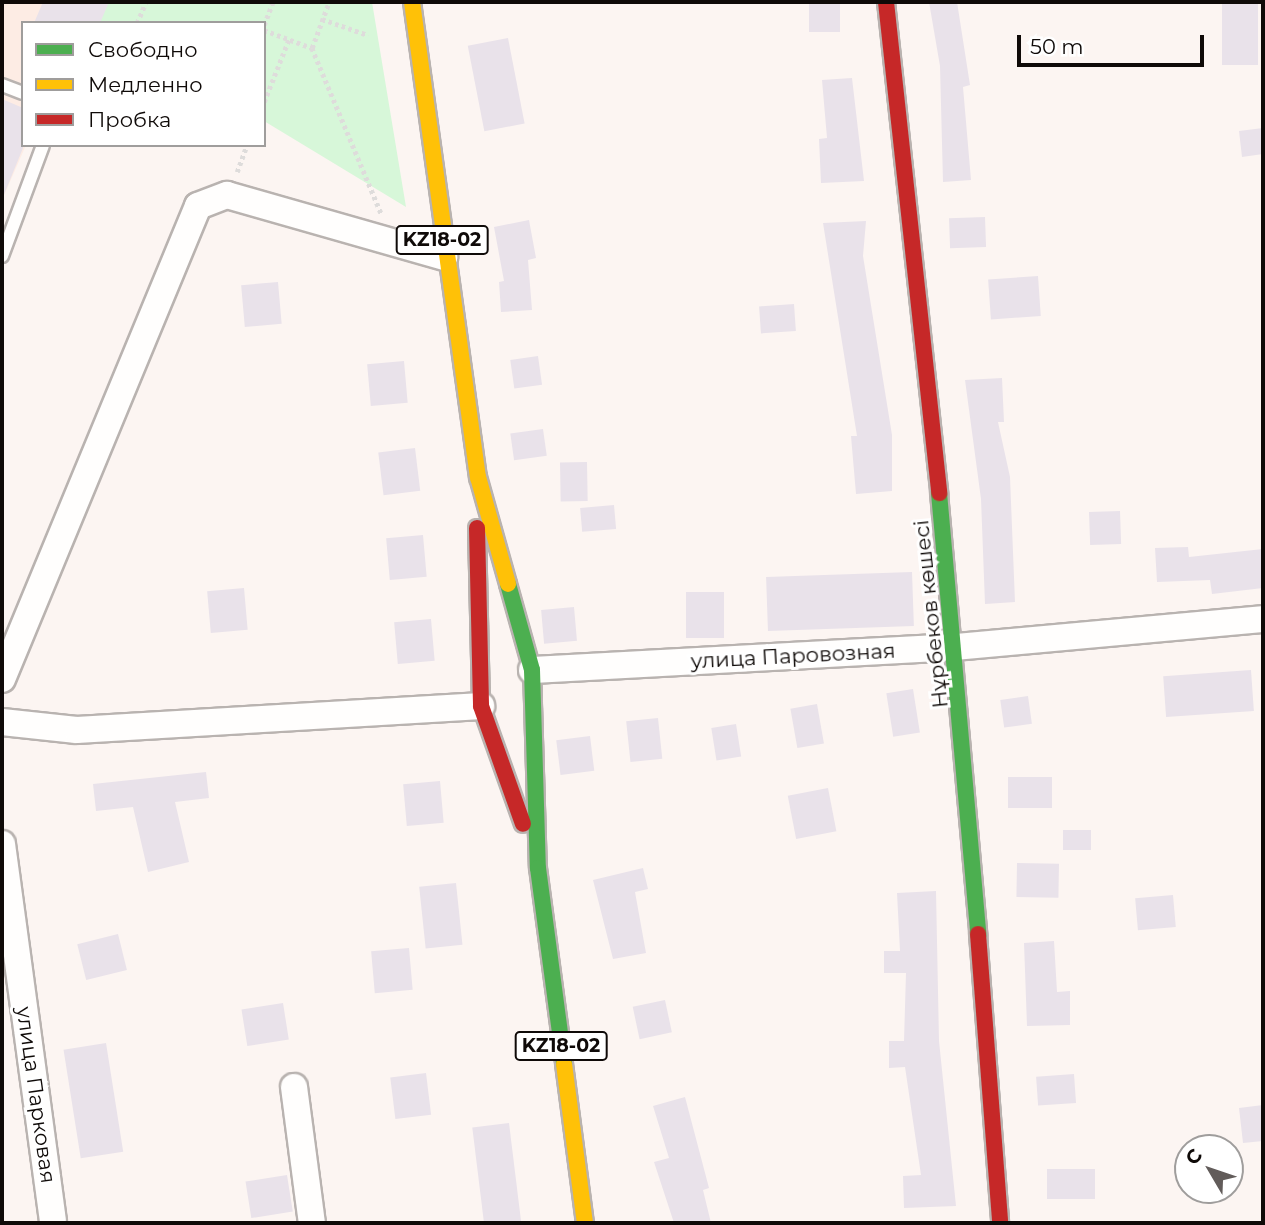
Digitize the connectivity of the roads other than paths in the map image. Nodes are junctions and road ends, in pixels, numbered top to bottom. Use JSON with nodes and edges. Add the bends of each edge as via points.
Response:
{"nodes":[{"id":1,"x":412,"y":2,"type":"edge"},
{"id":2,"x":886,"y":2,"type":"edge"},
{"id":3,"x":2,"y":85,"type":"edge"},
{"id":4,"x":21,"y":92,"type":"edge"},
{"id":5,"x":42,"y":147,"type":"edge"},
{"id":6,"x":2,"y":256,"type":"edge"},
{"id":7,"x":444,"y":257,"type":"junction"},
{"id":8,"x":478,"y":477,"type":"junction"},
{"id":9,"x":1263,"y":618,"type":"edge"},
{"id":10,"x":956,"y":647,"type":"junction"},
{"id":11,"x":476,"y":655,"type":"junction"},
{"id":12,"x":527,"y":660,"type":"junction"},
{"id":13,"x":2,"y":676,"type":"edge"},
{"id":14,"x":481,"y":706,"type":"junction"},
{"id":15,"x":2,"y":722,"type":"edge"},
{"id":16,"x":531,"y":728,"type":"junction"},
{"id":17,"x":492,"y":733,"type":"junction"},
{"id":18,"x":2,"y":844,"type":"edge"},
{"id":19,"x":538,"y":868,"type":"junction"},
{"id":20,"x":294,"y":1087,"type":"dead end"},
{"id":21,"x":53,"y":1221,"type":"dead end"},
{"id":22,"x":312,"y":1223,"type":"edge"},
{"id":23,"x":585,"y":1223,"type":"edge"},
{"id":24,"x":1000,"y":1223,"type":"edge"}],
"edges":[{"from":1,"to":7,"type":"main road","number":"KZ18-02"},
{"from":2,"to":10,"type":"main road","name":"Нұрбеков көшесі"},
{"from":3,"to":4,"type":"lane"},
{"from":5,"to":6,"type":"lane"},
{"from":7,"to":8,"type":"main road","number":"KZ18-02"},
{"from":7,"to":13,"type":"street","via":[[227,195],[198,206]]},
{"from":8,"to":11,"type":"main road","number":"KZ18-02"},
{"from":8,"to":12,"type":"main road","number":"KZ18-02"},
{"from":9,"to":10,"type":"street","name":"улица Паровозная"},
{"from":10,"to":12,"type":"street","name":"улица Паровозная"},
{"from":10,"to":24,"type":"main road","name":"Нұрбеков көшесі"},
{"from":11,"to":12,"type":"main road"},
{"from":11,"to":14,"type":"main road","number":"KZ18-02"},
{"from":12,"to":16,"type":"main road","number":"KZ18-02"},
{"from":14,"to":15,"type":"street","via":[[77,730]]},
{"from":14,"to":17,"type":"main road","number":"KZ18-02"},
{"from":16,"to":17,"type":"main road","via":[[512,736]]},
{"from":16,"to":19,"type":"main road","number":"KZ18-02"},
{"from":17,"to":19,"type":"main road","number":"KZ18-02"},
{"from":18,"to":21,"type":"street","name":"улица Парковая"},
{"from":19,"to":23,"type":"main road","number":"KZ18-02"},
{"from":20,"to":22,"type":"street"}]}
